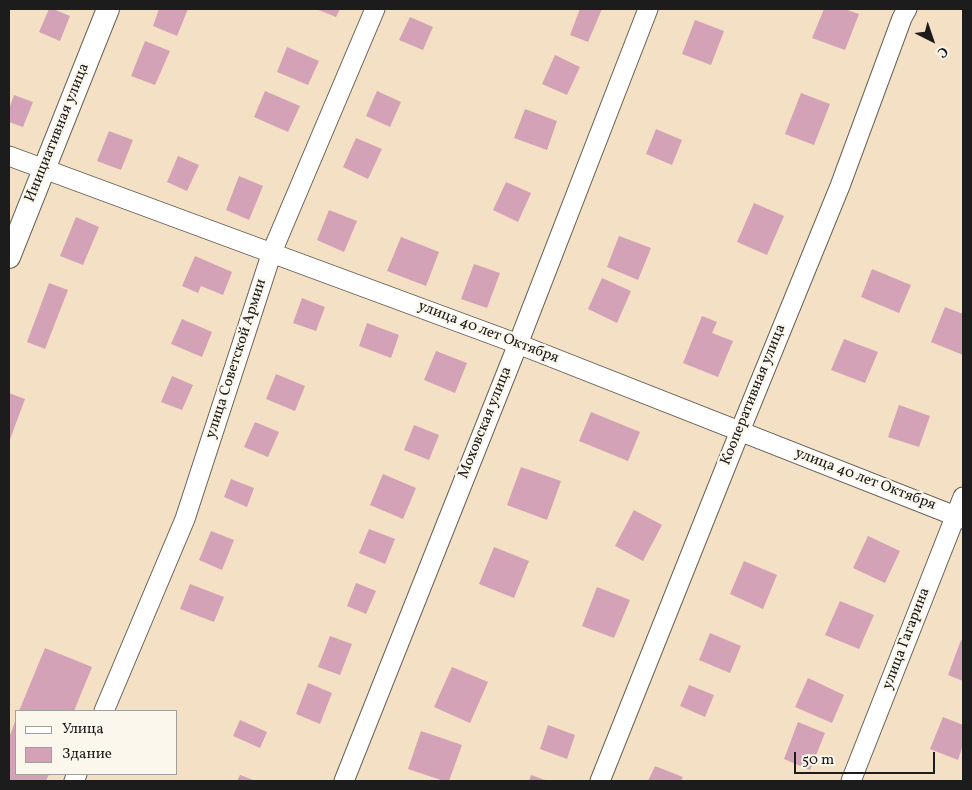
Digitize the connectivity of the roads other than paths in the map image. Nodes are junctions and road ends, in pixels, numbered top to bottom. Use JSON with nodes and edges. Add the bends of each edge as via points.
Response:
{"nodes":[{"id":1,"x":108,"y":9,"type":"edge"},
{"id":2,"x":376,"y":9,"type":"edge"},
{"id":3,"x":648,"y":9,"type":"edge"},
{"id":4,"x":907,"y":9,"type":"edge"},
{"id":5,"x":9,"y":156,"type":"edge"},
{"id":6,"x":43,"y":169,"type":"junction"},
{"id":7,"x":272,"y":252,"type":"junction"},
{"id":8,"x":9,"y":257,"type":"edge"},
{"id":9,"x":518,"y":344,"type":"junction"},
{"id":10,"x":740,"y":431,"type":"junction"},
{"id":11,"x":963,"y":497,"type":"edge"},
{"id":12,"x":959,"y":517,"type":"edge"},
{"id":13,"x":104,"y":710,"type":"edge"},
{"id":14,"x":344,"y":781,"type":"edge"},
{"id":15,"x":600,"y":781,"type":"edge"},
{"id":16,"x":851,"y":781,"type":"edge"}],
"edges":[{"from":1,"to":6,"type":"street","name":"Инициативная улица"},
{"from":2,"to":7,"type":"street","name":"улица Советской Армии"},
{"from":3,"to":9,"type":"street","name":"Моховская улица"},
{"from":4,"to":10,"type":"street","name":"Кооперативная улица","via":[[840,186]]},
{"from":5,"to":6,"type":"street","name":"улица 40 лет Октября"},
{"from":6,"to":7,"type":"street","name":"улица 40 лет Октября"},
{"from":6,"to":8,"type":"street","name":"Инициативная улица"},
{"from":7,"to":9,"type":"street","name":"улица 40 лет Октября"},
{"from":7,"to":13,"type":"street","name":"улица Советской Армии","via":[[185,519]]},
{"from":9,"to":10,"type":"street","name":"улица 40 лет Октября"},
{"from":9,"to":14,"type":"street","name":"Моховская улица"},
{"from":10,"to":12,"type":"street","name":"улица 40 лет Октября"},
{"from":10,"to":15,"type":"street","name":"Кооперативная улица"},
{"from":11,"to":12,"type":"street","name":"улица Гагарина"},
{"from":12,"to":16,"type":"street","name":"улица Гагарина"}]}
